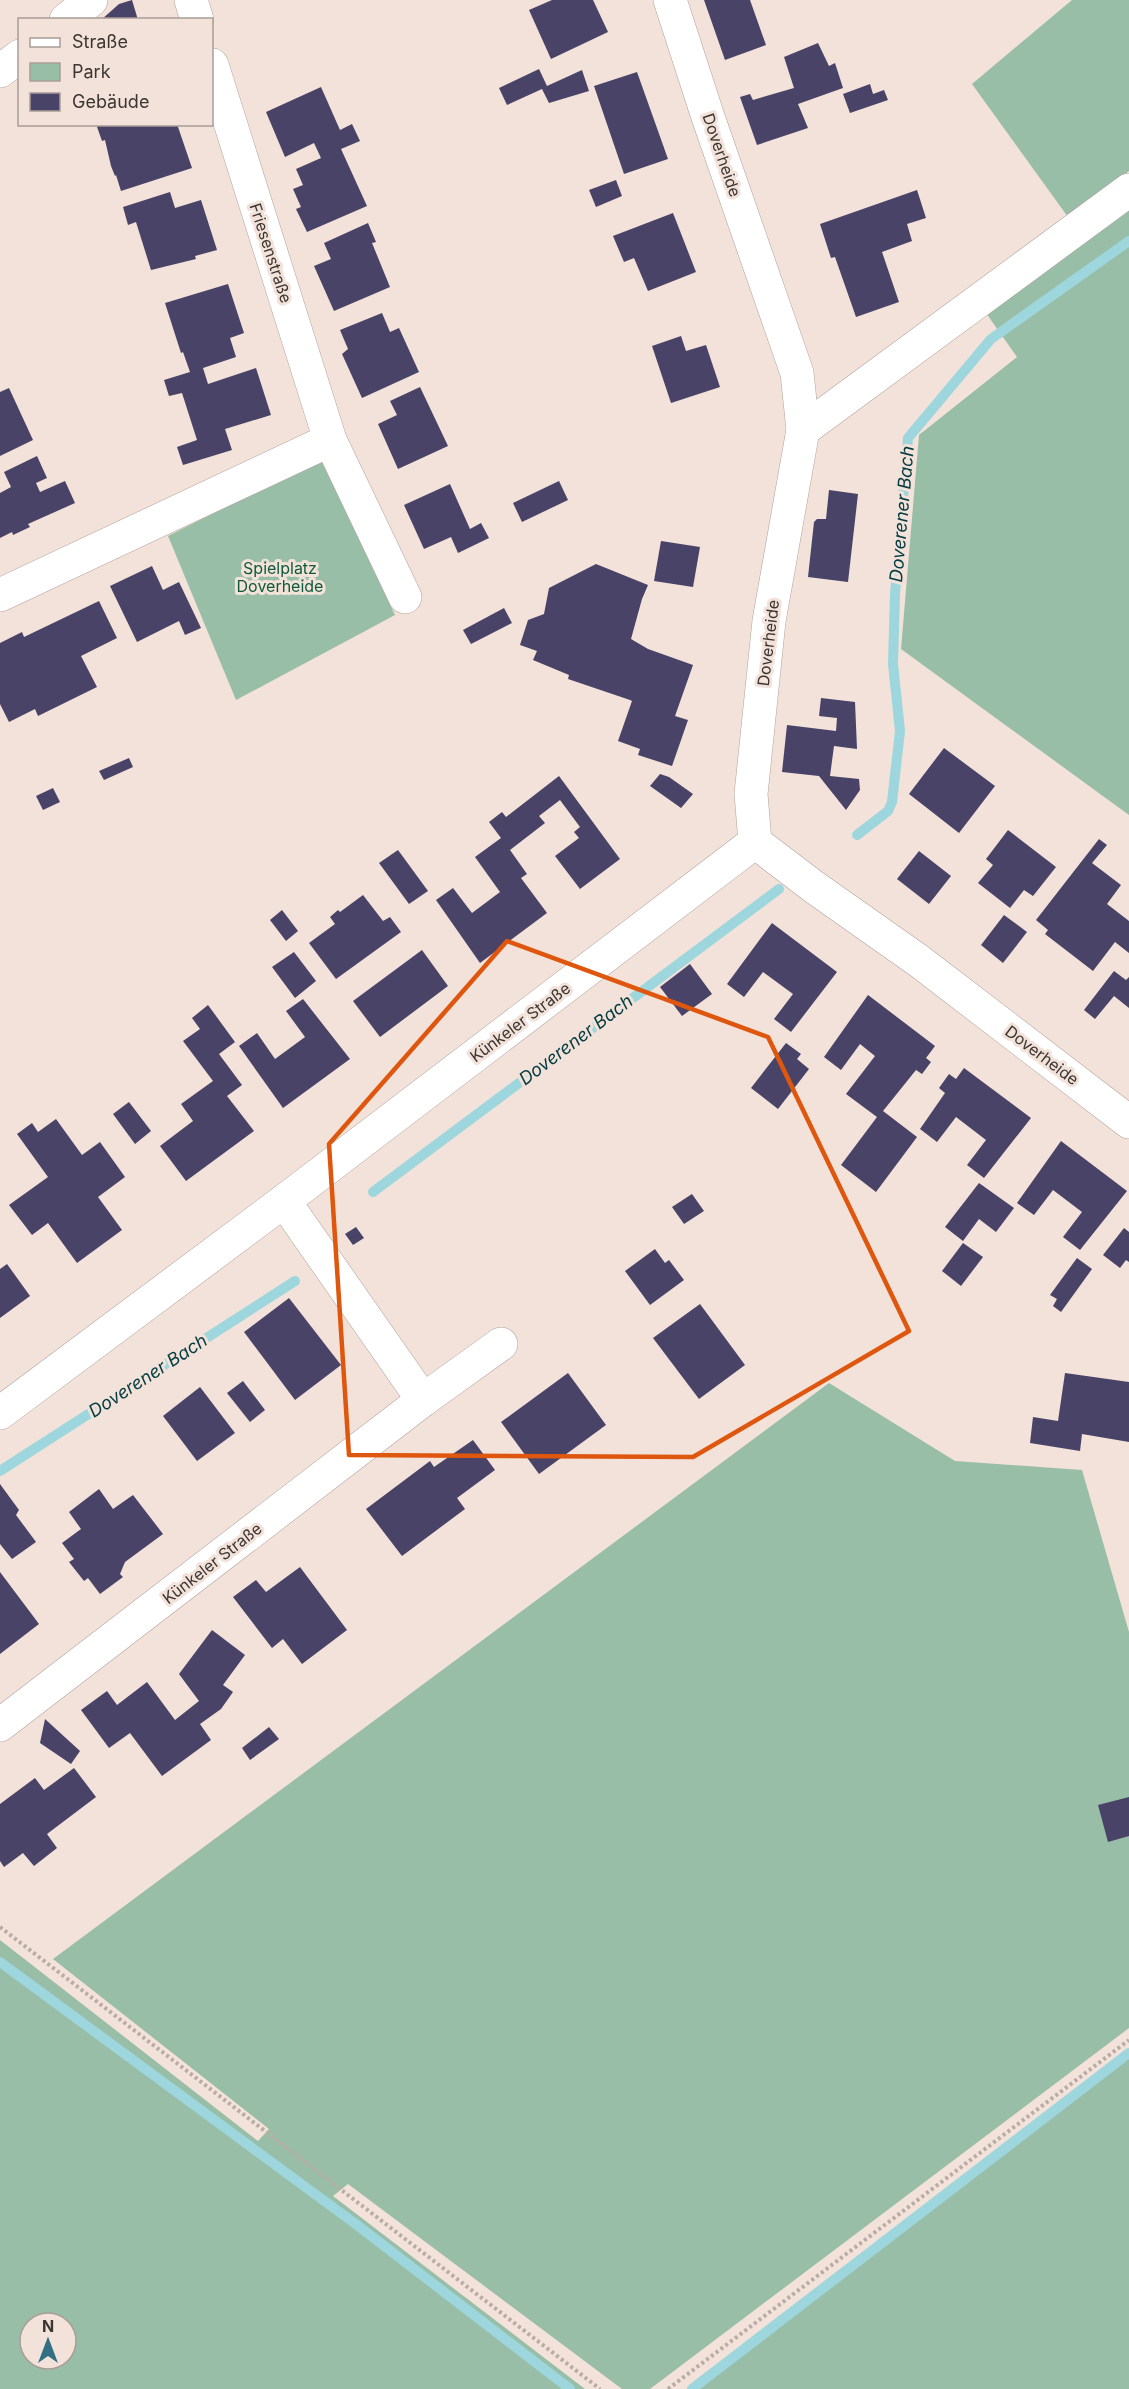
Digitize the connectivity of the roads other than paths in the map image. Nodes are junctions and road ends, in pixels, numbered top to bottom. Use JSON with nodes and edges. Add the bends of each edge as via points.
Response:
{"nodes":[{"id":1,"x":91,"y":0,"type":"edge"},
{"id":2,"x":191,"y":0,"type":"edge"},
{"id":3,"x":670,"y":0,"type":"edge"},
{"id":4,"x":68,"y":18,"type":"edge"},
{"id":5,"x":196,"y":18,"type":"edge"},
{"id":6,"x":18,"y":58,"type":"edge"},
{"id":7,"x":213,"y":68,"type":"edge"},
{"id":8,"x":0,"y":72,"type":"edge"},
{"id":9,"x":1129,"y":190,"type":"edge"},
{"id":10,"x":803,"y":430,"type":"junction"},
{"id":11,"x":330,"y":440,"type":"junction"},
{"id":12,"x":0,"y":595,"type":"edge"},
{"id":13,"x":405,"y":597,"type":"dead end"},
{"id":14,"x":767,"y":852,"type":"junction"},
{"id":15,"x":1129,"y":1122,"type":"edge"},
{"id":16,"x":284,"y":1201,"type":"junction"},
{"id":17,"x":501,"y":1344,"type":"dead end"},
{"id":18,"x":423,"y":1400,"type":"junction"},
{"id":19,"x":0,"y":1413,"type":"edge"},
{"id":20,"x":0,"y":1725,"type":"edge"}],
"edges":[{"from":1,"to":4,"type":"street"},
{"from":2,"to":5,"type":"street"},
{"from":3,"to":10,"type":"street","name":"Doverheide","via":[[797,373]]},
{"from":6,"to":8,"type":"street"},
{"from":7,"to":11,"type":"street","name":"Friesenstraße"},
{"from":9,"to":10,"type":"street"},
{"from":10,"to":14,"type":"street","name":"Doverheide","via":[[769,621],[751,794]]},
{"from":11,"to":12,"type":"street"},
{"from":11,"to":13,"type":"street","name":"Friesenstraße"},
{"from":14,"to":15,"type":"street","name":"Doverheide","via":[[919,961]]},
{"from":14,"to":16,"type":"street","name":"Künkeler Straße"},
{"from":16,"to":18,"type":"street"},
{"from":16,"to":19,"type":"street","name":"Künkeler Straße"},
{"from":17,"to":18,"type":"street","name":"Künkeler Straße"},
{"from":18,"to":20,"type":"street","name":"Künkeler Straße"}]}
